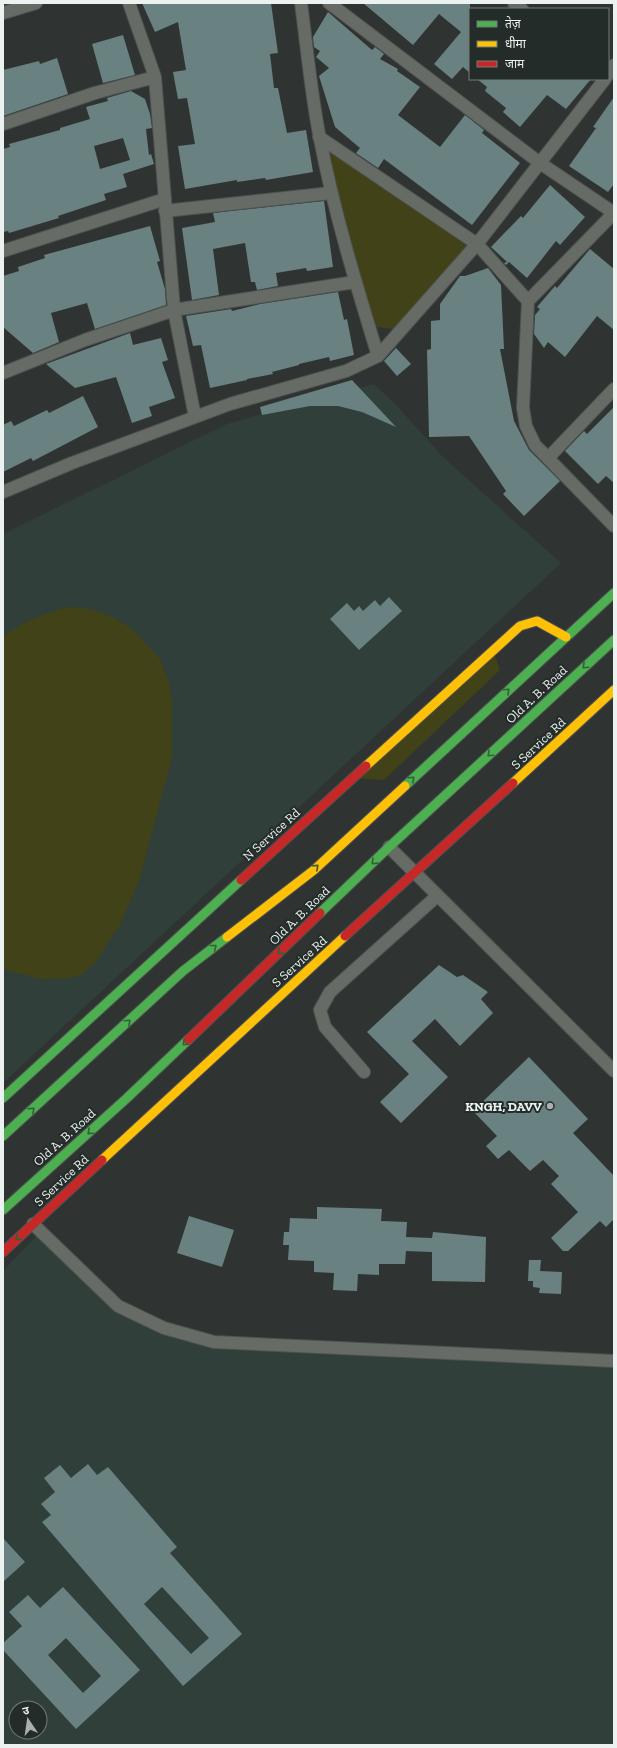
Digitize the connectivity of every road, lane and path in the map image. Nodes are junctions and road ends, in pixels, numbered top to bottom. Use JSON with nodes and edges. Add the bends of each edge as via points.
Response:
{"nodes":[{"id":1,"x":36,"y":3,"type":"edge"},
{"id":2,"x":129,"y":3,"type":"edge"},
{"id":3,"x":301,"y":3,"type":"edge"},
{"id":4,"x":329,"y":3,"type":"edge"},
{"id":5,"x":3,"y":12,"type":"edge"},
{"id":6,"x":156,"y":77,"type":"junction"},
{"id":7,"x":604,"y":80,"type":"edge"},
{"id":8,"x":3,"y":124,"type":"edge"},
{"id":9,"x":319,"y":137,"type":"junction"},
{"id":10,"x":540,"y":163,"type":"junction"},
{"id":11,"x":331,"y":193,"type":"junction"},
{"id":12,"x":165,"y":205,"type":"junction"},
{"id":13,"x":477,"y":244,"type":"junction"},
{"id":14,"x":3,"y":251,"type":"edge"},
{"id":15,"x":355,"y":282,"type":"junction"},
{"id":16,"x":528,"y":301,"type":"junction"},
{"id":17,"x":174,"y":310,"type":"junction"},
{"id":18,"x":378,"y":356,"type":"junction"},
{"id":19,"x":3,"y":373,"type":"edge"},
{"id":20,"x":614,"y":389,"type":"edge"},
{"id":21,"x":196,"y":417,"type":"junction"},
{"id":22,"x":548,"y":458,"type":"junction"},
{"id":23,"x":3,"y":492,"type":"edge"},
{"id":24,"x":614,"y":526,"type":"edge"},
{"id":25,"x":614,"y":593,"type":"edge"},
{"id":26,"x":566,"y":637,"type":"junction"},
{"id":27,"x":614,"y":640,"type":"edge"},
{"id":28,"x":614,"y":690,"type":"edge"},
{"id":29,"x":389,"y":847,"type":"junction"},
{"id":30,"x":415,"y":874,"type":"junction"},
{"id":31,"x":437,"y":896,"type":"junction"},
{"id":32,"x":614,"y":1071,"type":"edge"},
{"id":33,"x":364,"y":1072,"type":"dead end"},
{"id":34,"x":3,"y":1098,"type":"edge"},
{"id":35,"x":3,"y":1136,"type":"edge"},
{"id":36,"x":3,"y":1210,"type":"edge"},
{"id":37,"x":33,"y":1224,"type":"junction"},
{"id":38,"x":3,"y":1252,"type":"edge"},
{"id":39,"x":614,"y":1361,"type":"edge"}],
"edges":[{"from":1,"to":5,"type":"street"},
{"from":2,"to":6,"type":"street"},
{"from":3,"to":9,"type":"street"},
{"from":4,"to":10,"type":"street"},
{"from":6,"to":8,"type":"street","via":[[95,93]]},
{"from":6,"to":12,"type":"street"},
{"from":7,"to":10,"type":"street"},
{"from":9,"to":11,"type":"street"},
{"from":9,"to":13,"type":"street"},
{"from":10,"to":13,"type":"street"},
{"from":10,"to":16,"type":"street","via":[[614,213]]},
{"from":11,"to":12,"type":"street"},
{"from":11,"to":15,"type":"street"},
{"from":12,"to":14,"type":"street"},
{"from":12,"to":17,"type":"street"},
{"from":13,"to":16,"type":"street"},
{"from":13,"to":18,"type":"street"},
{"from":15,"to":17,"type":"street"},
{"from":15,"to":18,"type":"street"},
{"from":16,"to":22,"type":"street","via":[[523,408],[526,426],[535,445]]},
{"from":17,"to":19,"type":"street","via":[[85,340]]},
{"from":17,"to":21,"type":"street"},
{"from":18,"to":21,"type":"street","via":[[346,371],[230,404]]},
{"from":20,"to":22,"type":"street"},
{"from":21,"to":23,"type":"street","via":[[72,463]]},
{"from":22,"to":24,"type":"street"},
{"from":25,"to":26,"type":"main road","name":"Old A. B. Road"},
{"from":26,"to":34,"type":"main road","name":"N Service Rd","via":[[537,621],[520,626]]},
{"from":35,"to":26,"type":"main road","name":"Old A. B. Road","one_way":true,"via":[[183,971],[314,870]]},
{"from":27,"to":29,"type":"main road","name":"Old A. B. Road","one_way":true},
{"from":28,"to":30,"type":"main road","name":"S Service Rd"},
{"from":29,"to":30,"type":"street"},
{"from":29,"to":36,"type":"main road","name":"Old A. B. Road","one_way":true,"via":[[213,1016]]},
{"from":30,"to":31,"type":"street"},
{"from":30,"to":37,"type":"main road","name":"S Service Rd"},
{"from":31,"to":32,"type":"street"},
{"from":31,"to":33,"type":"street","via":[[330,992],[320,1010],[325,1027]]},
{"from":37,"to":38,"type":"main road","name":"S Service Rd","one_way":true},
{"from":37,"to":39,"type":"street","via":[[118,1306],[164,1328],[214,1342]]}]}
